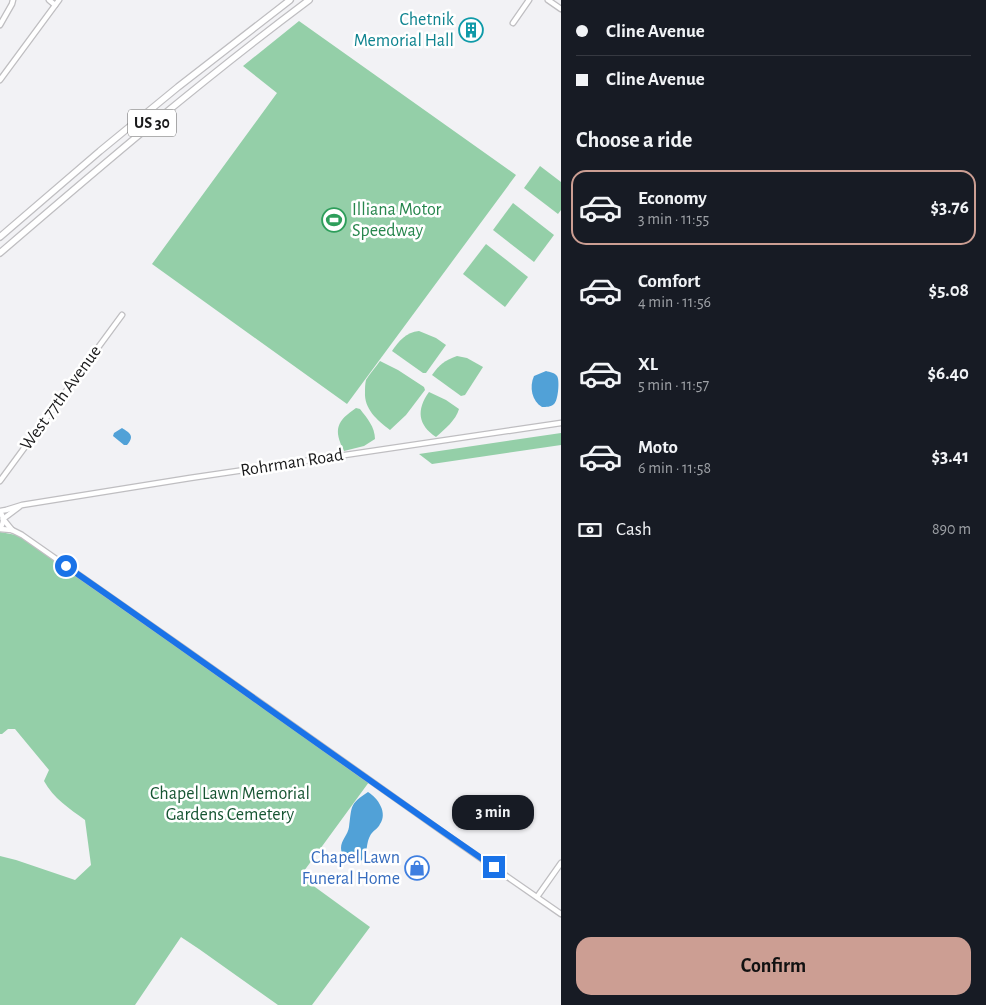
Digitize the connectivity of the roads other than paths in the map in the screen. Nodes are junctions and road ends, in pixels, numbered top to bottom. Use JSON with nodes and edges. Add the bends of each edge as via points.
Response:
{"nodes":[{"id":1,"x":13,"y":0,"type":"edge"},
{"id":2,"x":49,"y":0,"type":"edge"},
{"id":3,"x":59,"y":0,"type":"edge"},
{"id":4,"x":290,"y":0,"type":"edge"},
{"id":5,"x":309,"y":0,"type":"edge"},
{"id":6,"x":529,"y":0,"type":"edge"},
{"id":7,"x":548,"y":0,"type":"edge"},
{"id":8,"x":55,"y":5,"type":"junction"},
{"id":9,"x":561,"y":9,"type":"edge"},
{"id":10,"x":513,"y":22,"type":"dead end"},
{"id":11,"x":0,"y":25,"type":"edge"},
{"id":12,"x":0,"y":80,"type":"edge"},
{"id":13,"x":0,"y":238,"type":"edge"},
{"id":14,"x":0,"y":253,"type":"edge"},
{"id":15,"x":122,"y":315,"type":"dead end"},
{"id":16,"x":561,"y":423,"type":"edge"},
{"id":17,"x":0,"y":481,"type":"edge"},
{"id":18,"x":22,"y":505,"type":"junction"},
{"id":19,"x":0,"y":511,"type":"edge"},
{"id":20,"x":3,"y":519,"type":"junction"},
{"id":21,"x":0,"y":529,"type":"edge"},
{"id":22,"x":12,"y":530,"type":"junction"},
{"id":23,"x":561,"y":863,"type":"edge"},
{"id":24,"x":537,"y":897,"type":"junction"},
{"id":25,"x":561,"y":914,"type":"edge"}],
"edges":[{"from":1,"to":11,"type":"street"},
{"from":2,"to":8,"type":"street"},
{"from":3,"to":8,"type":"street"},
{"from":4,"to":13,"type":"main road","number":"US 30","via":[[135,122]]},
{"from":5,"to":14,"type":"main road","number":"US 30","via":[[106,161]]},
{"from":6,"to":10,"type":"street"},
{"from":7,"to":9,"type":"street"},
{"from":8,"to":12,"type":"street"},
{"from":15,"to":17,"type":"street","name":"West 77th Avenue"},
{"from":16,"to":18,"type":"street","name":"Rohrman Road"},
{"from":18,"to":19,"type":"street","name":"Rohrman Road"},
{"from":18,"to":20,"type":"street","name":"Rohrman Road"},
{"from":19,"to":20,"type":"street"},
{"from":20,"to":21,"type":"street"},
{"from":20,"to":22,"type":"street"},
{"from":21,"to":22,"type":"street"},
{"from":22,"to":24,"type":"street"},
{"from":23,"to":24,"type":"street"},
{"from":24,"to":25,"type":"street"}]}
